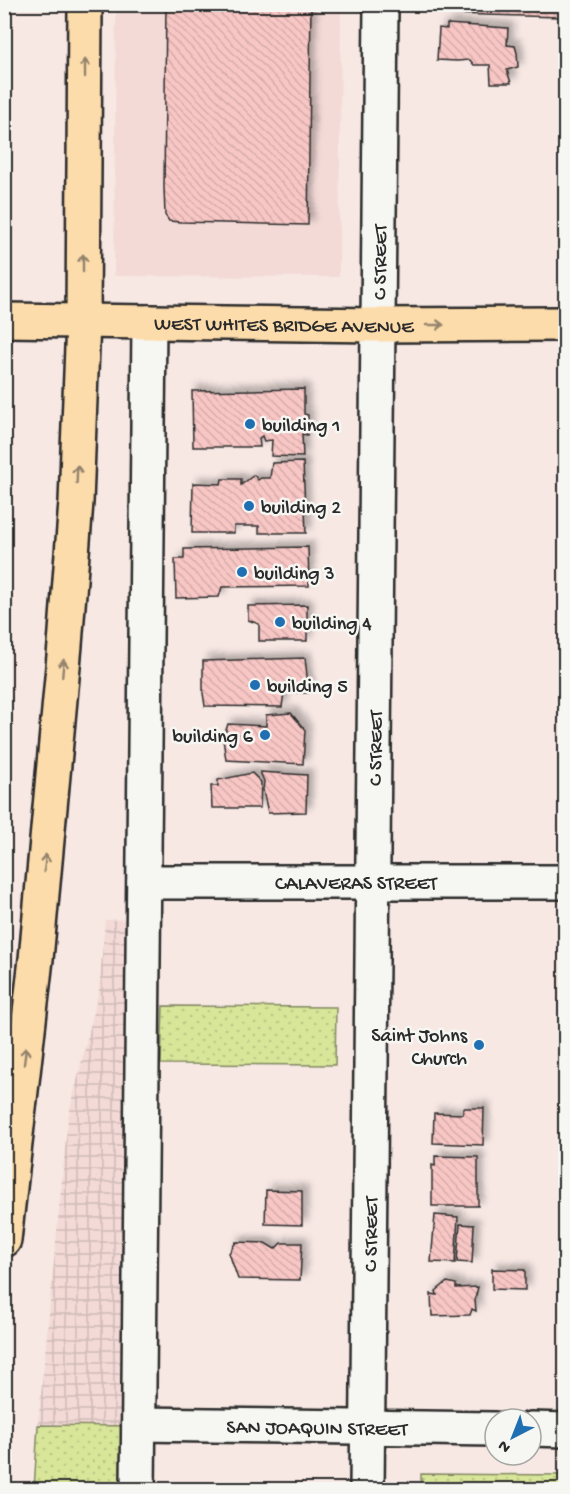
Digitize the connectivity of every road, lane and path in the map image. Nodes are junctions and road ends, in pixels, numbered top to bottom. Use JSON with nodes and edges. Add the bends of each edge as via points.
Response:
{"nodes":[{"id":1,"x":85,"y":4,"type":"edge"},
{"id":2,"x":381,"y":4,"type":"edge"},
{"id":3,"x":4,"y":320,"type":"edge"},
{"id":4,"x":70,"y":321,"type":"junction"},
{"id":5,"x":149,"y":322,"type":"junction"},
{"id":6,"x":566,"y":324,"type":"edge"},
{"id":7,"x":376,"y":325,"type":"junction"},
{"id":8,"x":144,"y":882,"type":"junction"},
{"id":9,"x":372,"y":882,"type":"junction"},
{"id":10,"x":566,"y":882,"type":"edge"},
{"id":11,"x":4,"y":1240,"type":"edge"},
{"id":12,"x":139,"y":1425,"type":"junction"},
{"id":13,"x":367,"y":1428,"type":"junction"},
{"id":14,"x":483,"y":1429,"type":"edge"},
{"id":15,"x":543,"y":1430,"type":"edge"},
{"id":16,"x":566,"y":1430,"type":"edge"},
{"id":17,"x":138,"y":1490,"type":"edge"},
{"id":18,"x":367,"y":1490,"type":"edge"}],
"edges":[{"from":4,"to":1,"type":"main road","one_way":true},
{"from":2,"to":7,"type":"street","name":"C STREET"},
{"from":3,"to":4,"type":"main road","name":"WEST WHITES BRIDGE AVENUE"},
{"from":4,"to":5,"type":"main road","name":"WEST WHITES BRIDGE AVENUE"},
{"from":11,"to":4,"type":"main road","one_way":true,"via":[[36,959],[76,502]]},
{"from":5,"to":7,"type":"main road","name":"WEST WHITES BRIDGE AVENUE"},
{"from":5,"to":8,"type":"street"},
{"from":7,"to":6,"type":"main road","name":"WEST WHITES BRIDGE AVENUE","one_way":true},
{"from":7,"to":9,"type":"street","name":"C STREET"},
{"from":8,"to":9,"type":"street","name":"CALAVERAS STREET"},
{"from":8,"to":12,"type":"street"},
{"from":9,"to":10,"type":"street","name":"CALAVERAS STREET"},
{"from":9,"to":13,"type":"street","name":"C STREET"},
{"from":12,"to":13,"type":"street","name":"SAN JOAQUIN STREET"},
{"from":12,"to":17,"type":"street"},
{"from":13,"to":14,"type":"street","name":"SAN JOAQUIN STREET"},
{"from":13,"to":18,"type":"street","name":"C STREET"},
{"from":15,"to":16,"type":"street"}]}
